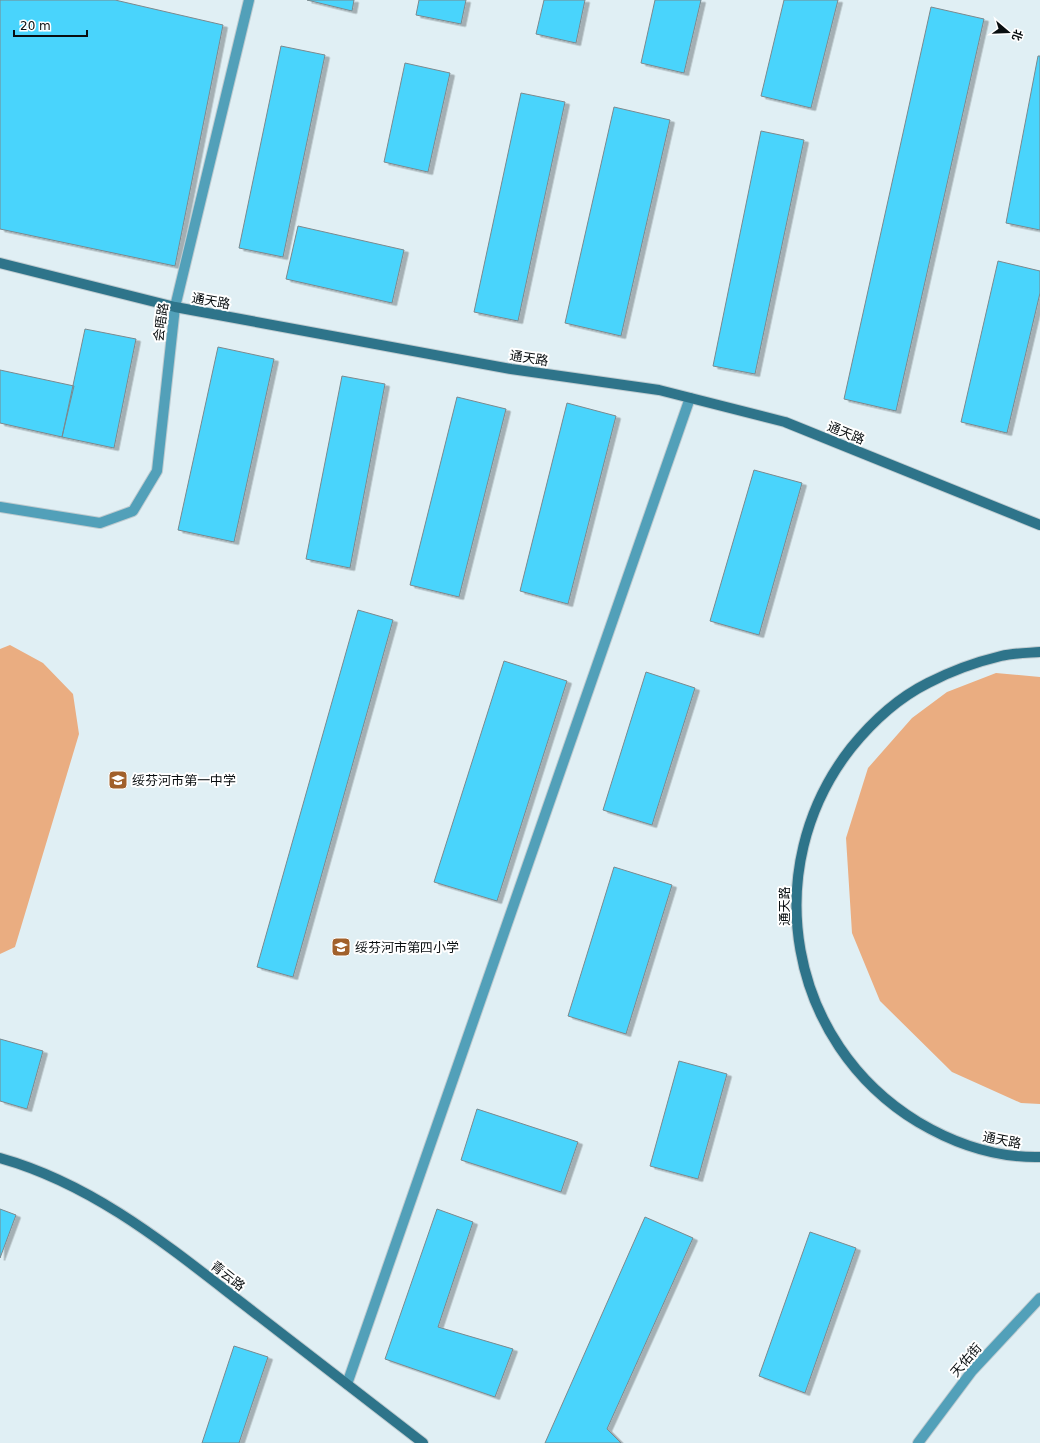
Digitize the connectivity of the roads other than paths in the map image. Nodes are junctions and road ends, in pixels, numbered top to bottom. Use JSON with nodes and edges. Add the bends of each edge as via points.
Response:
{"nodes":[{"id":1,"x":249,"y":0,"type":"edge"},
{"id":2,"x":0,"y":263,"type":"edge"},
{"id":3,"x":175,"y":307,"type":"junction"},
{"id":4,"x":690,"y":398,"type":"junction"},
{"id":5,"x":0,"y":507,"type":"edge"},
{"id":6,"x":1040,"y":525,"type":"edge"},
{"id":7,"x":1040,"y":652,"type":"edge"},
{"id":8,"x":0,"y":1158,"type":"edge"},
{"id":9,"x":1040,"y":1158,"type":"edge"},
{"id":10,"x":1040,"y":1298,"type":"edge"},
{"id":11,"x":347,"y":1384,"type":"junction"},
{"id":12,"x":424,"y":1443,"type":"edge"},
{"id":13,"x":918,"y":1443,"type":"edge"}],
"edges":[{"from":1,"to":3,"type":"street","name":"会晤路"},
{"from":2,"to":3,"type":"main road","name":"通天路"},
{"from":3,"to":4,"type":"main road","name":"通天路","via":[[511,369],[659,390]]},
{"from":3,"to":5,"type":"street","name":"会晤路","via":[[157,471],[134,511],[100,523]]},
{"from":4,"to":6,"type":"main road","name":"通天路","via":[[785,422]]},
{"from":4,"to":11,"type":"street"},
{"from":7,"to":9,"type":"main road","name":"通天路","via":[[996,658],[964,667],[927,683],[893,706],[863,734],[835,771],[818,801],[805,839],[797,882],[797,926],[804,969],[818,1010],[839,1048],[867,1082],[899,1111],[936,1133],[977,1149],[1020,1158]]},
{"from":8,"to":11,"type":"main road","name":"青云路","via":[[66,1183],[110,1207],[166,1245]]},
{"from":10,"to":13,"type":"street","name":"天佑街","via":[[972,1371]]},
{"from":11,"to":12,"type":"main road","name":"青云路"}]}
